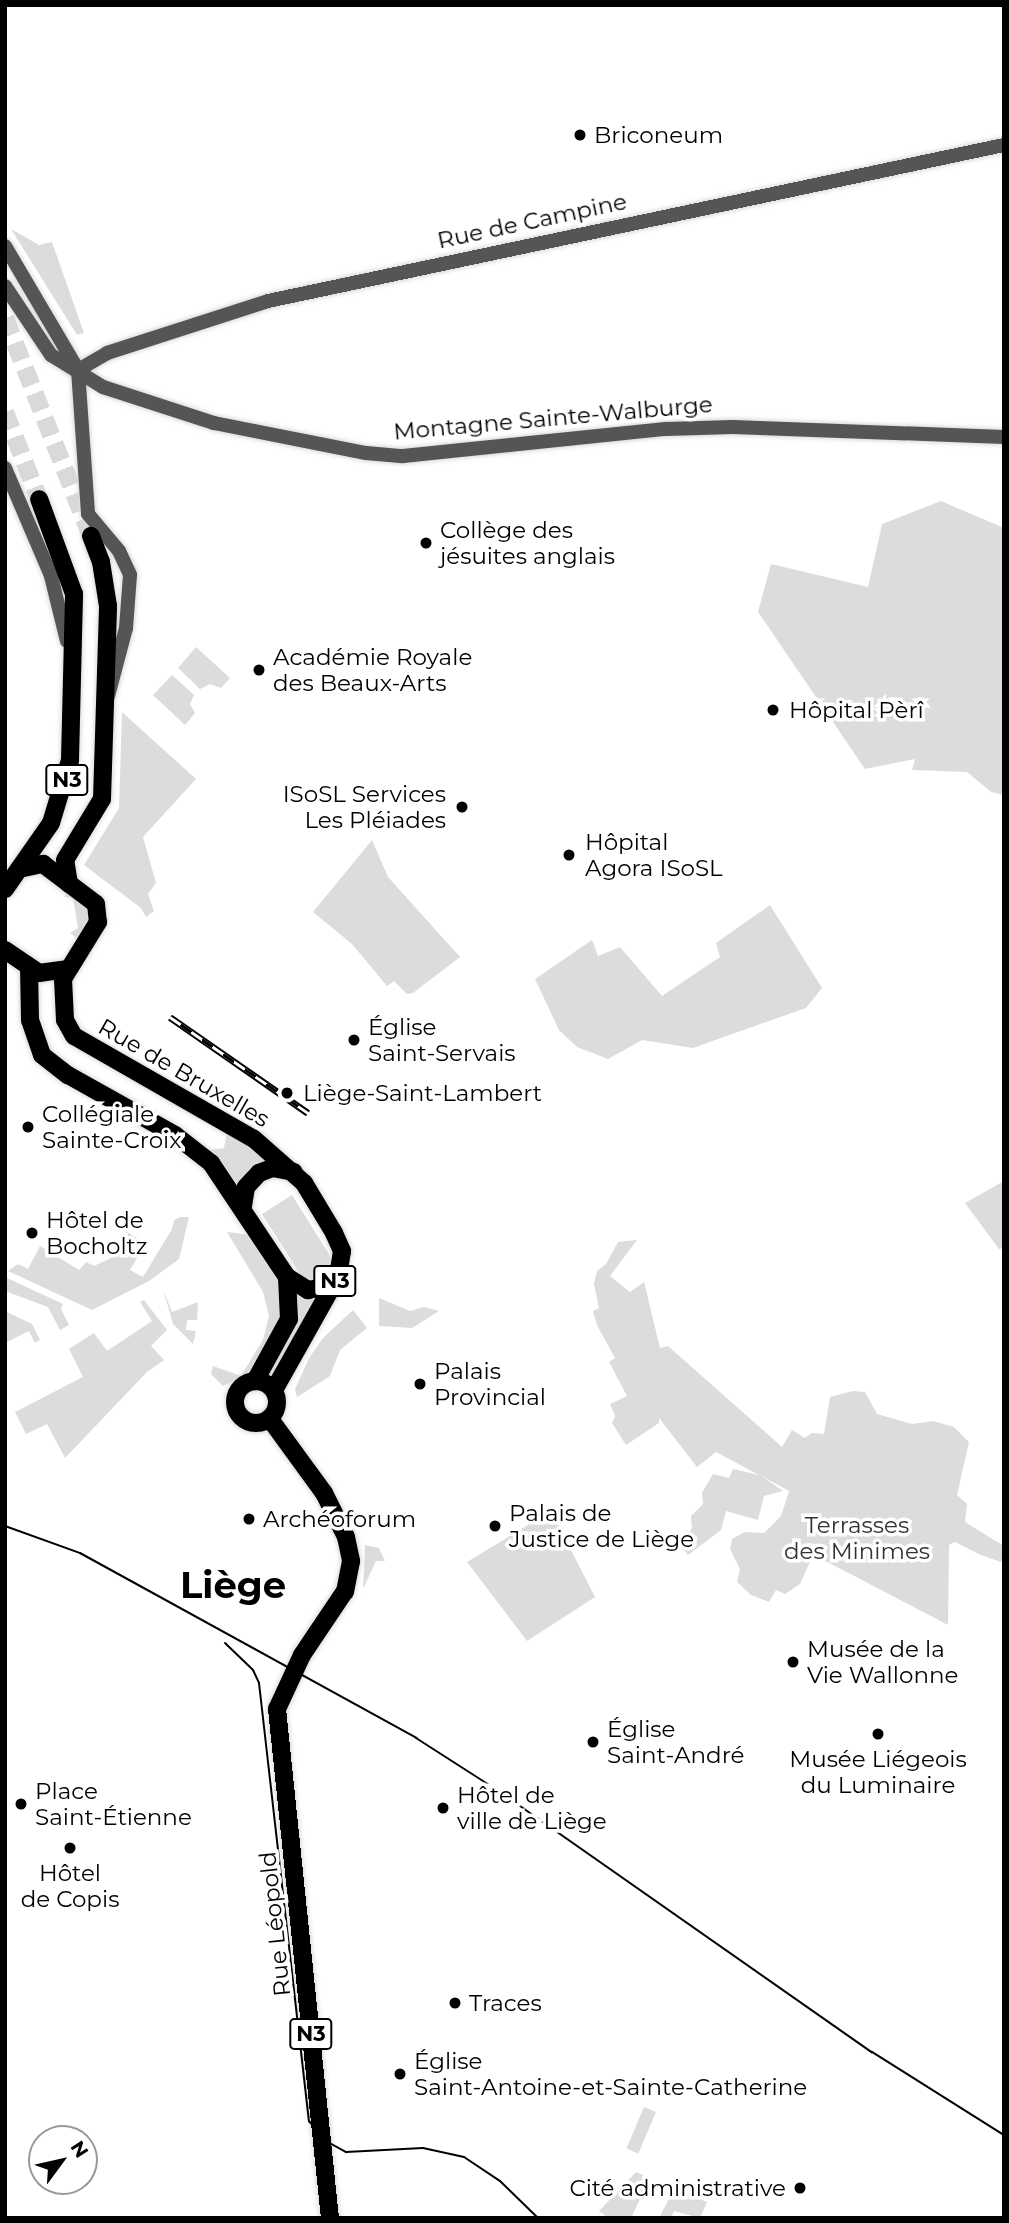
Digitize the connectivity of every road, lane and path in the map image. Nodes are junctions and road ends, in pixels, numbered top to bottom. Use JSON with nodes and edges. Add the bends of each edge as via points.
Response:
{"nodes":[{"id":1,"x":1004,"y":145,"type":"edge"},
{"id":2,"x":5,"y":246,"type":"edge"},
{"id":3,"x":5,"y":286,"type":"edge"},
{"id":4,"x":78,"y":370,"type":"junction"},
{"id":5,"x":1004,"y":437,"type":"edge"},
{"id":6,"x":5,"y":468,"type":"edge"},
{"id":7,"x":39,"y":499,"type":"tunnel mouth"},
{"id":8,"x":91,"y":536,"type":"tunnel mouth"},
{"id":9,"x":74,"y":680,"type":"junction"},
{"id":10,"x":108,"y":696,"type":"junction"},
{"id":11,"x":19,"y":869,"type":"junction"},
{"id":12,"x":69,"y":884,"type":"junction"},
{"id":13,"x":5,"y":889,"type":"edge"},
{"id":14,"x":5,"y":950,"type":"edge"},
{"id":15,"x":29,"y":967,"type":"junction"},
{"id":16,"x":67,"y":969,"type":"junction"},
{"id":17,"x":294,"y":1172,"type":"junction"},
{"id":18,"x":243,"y":1206,"type":"junction"},
{"id":19,"x":287,"y":1277,"type":"junction"},
{"id":20,"x":333,"y":1285,"type":"junction"},
{"id":21,"x":255,"y":1381,"type":"junction"},
{"id":22,"x":274,"y":1390,"type":"junction"},
{"id":23,"x":270,"y":1419,"type":"junction"},
{"id":24,"x":330,"y":2218,"type":"edge"}],
"edges":[{"from":1,"to":4,"type":"street","name":"Rue de Campine","via":[[268,301],[107,353]]},
{"from":2,"to":4,"type":"street"},
{"from":3,"to":4,"type":"street","name":"Montagne Sainte-Walburge","via":[[51,355]]},
{"from":4,"to":5,"type":"street","name":"Montagne Sainte-Walburge","via":[[103,387],[198,419],[382,454],[508,447],[666,429],[827,429]]},
{"from":4,"to":10,"type":"street","via":[[88,514],[119,551],[131,585],[126,628]]},
{"from":6,"to":9,"type":"street","via":[[58,594]]},
{"from":7,"to":9,"type":"main road","number":"N3","via":[[74,594]]},
{"from":8,"to":10,"type":"main road","number":"N3","via":[[106,590]]},
{"from":9,"to":11,"type":"main road","number":"N3","via":[[65,787],[51,823]]},
{"from":10,"to":12,"type":"main road","number":"N3","via":[[102,799],[65,860]]},
{"from":11,"to":12,"type":"main road","via":[[43,864]]},
{"from":11,"to":13,"type":"main road","number":"N3"},
{"from":12,"to":16,"type":"main road","via":[[96,904],[98,922]]},
{"from":14,"to":15,"type":"main road"},
{"from":15,"to":16,"type":"main road","via":[[39,973]]},
{"from":15,"to":18,"type":"main road","number":"N3","via":[[30,1020],[42,1055],[187,1144],[211,1163]]},
{"from":16,"to":17,"type":"main road","name":"Rue de Bruxelles","number":"N3","via":[[65,1020],[78,1041],[239,1129]]},
{"from":17,"to":18,"type":"main road","via":[[272,1168],[259,1172],[246,1187]]},
{"from":17,"to":20,"type":"main road","name":"Rue de Bruxelles","number":"N3","via":[[342,1251],[342,1265]]},
{"from":18,"to":19,"type":"main road","number":"N3"},
{"from":19,"to":20,"type":"main road","number":"N3","via":[[308,1290]]},
{"from":19,"to":21,"type":"main road","number":"N3","via":[[289,1319]]},
{"from":20,"to":22,"type":"main road","name":"Rue de Bruxelles","number":"N3"},
{"from":21,"to":22,"type":"main road"},
{"from":21,"to":23,"type":"main road","number":"N3","via":[[237,1392],[236,1411],[253,1424]]},
{"from":22,"to":23,"type":"main road","number":"N3","via":[[278,1406]]},
{"from":23,"to":24,"type":"main road","name":"Rue Léopold","number":"N3","via":[[328,1501],[351,1561],[345,1591],[302,1655],[276,1709]]}]}
